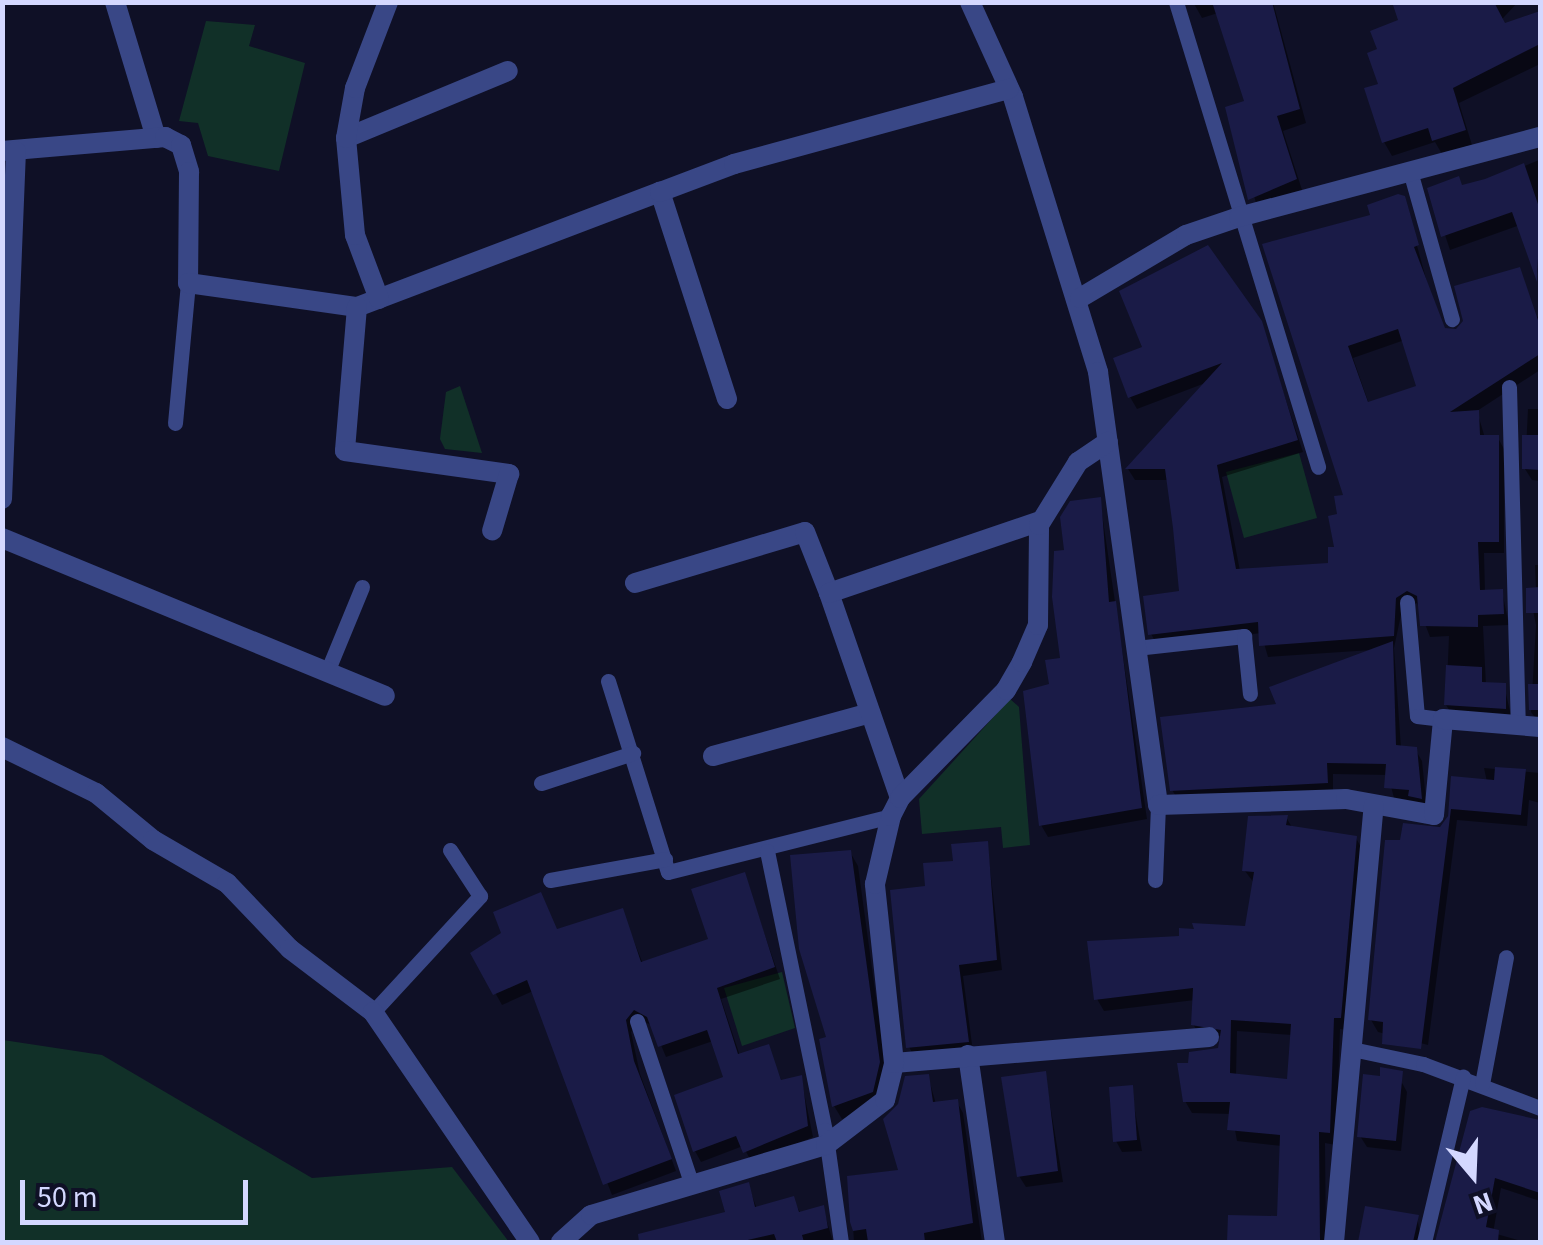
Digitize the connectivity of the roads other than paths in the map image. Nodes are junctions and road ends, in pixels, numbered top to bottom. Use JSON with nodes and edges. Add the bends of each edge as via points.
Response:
{"nodes":[{"id":1,"x":115,"y":2,"type":"edge"},
{"id":2,"x":388,"y":2,"type":"edge"},
{"id":3,"x":970,"y":2,"type":"edge"},
{"id":4,"x":1176,"y":2,"type":"edge"},
{"id":5,"x":508,"y":72,"type":"dead end"},
{"id":6,"x":1009,"y":88,"type":"junction"},
{"id":7,"x":1540,"y":137,"type":"edge"},
{"id":8,"x":156,"y":138,"type":"junction"},
{"id":9,"x":346,"y":138,"type":"junction"},
{"id":10,"x":9,"y":151,"type":"edge"},
{"id":11,"x":1410,"y":171,"type":"junction"},
{"id":12,"x":660,"y":192,"type":"junction"},
{"id":13,"x":1239,"y":217,"type":"junction"},
{"id":14,"x":188,"y":283,"type":"junction"},
{"id":15,"x":1080,"y":298,"type":"junction"},
{"id":16,"x":379,"y":299,"type":"junction"},
{"id":17,"x":356,"y":307,"type":"junction"},
{"id":18,"x":1452,"y":319,"type":"dead end"},
{"id":19,"x":1509,"y":388,"type":"dead end"},
{"id":20,"x":727,"y":399,"type":"dead end"},
{"id":21,"x":175,"y":424,"type":"dead end"},
{"id":22,"x":1108,"y":442,"type":"junction"},
{"id":23,"x":1318,"y":468,"type":"dead end"},
{"id":24,"x":2,"y":499,"type":"edge"},
{"id":25,"x":1041,"y":521,"type":"junction"},
{"id":26,"x":492,"y":531,"type":"dead end"},
{"id":27,"x":2,"y":538,"type":"edge"},
{"id":28,"x":635,"y":583,"type":"dead end"},
{"id":29,"x":362,"y":587,"type":"dead end"},
{"id":30,"x":829,"y":592,"type":"junction"},
{"id":31,"x":1407,"y":602,"type":"dead end"},
{"id":32,"x":1136,"y":648,"type":"junction"},
{"id":33,"x":327,"y":672,"type":"junction"},
{"id":34,"x":608,"y":682,"type":"dead end"},
{"id":35,"x":1250,"y":694,"type":"dead end"},
{"id":36,"x":385,"y":696,"type":"dead end"},
{"id":37,"x":870,"y":713,"type":"junction"},
{"id":38,"x":1442,"y":719,"type":"junction"},
{"id":39,"x":1518,"y":724,"type":"junction"},
{"id":40,"x":1540,"y":727,"type":"edge"},
{"id":41,"x":2,"y":747,"type":"edge"},
{"id":42,"x":633,"y":753,"type":"junction"},
{"id":43,"x":713,"y":756,"type":"dead end"},
{"id":44,"x":541,"y":784,"type":"dead end"},
{"id":45,"x":1158,"y":805,"type":"junction"},
{"id":46,"x":1374,"y":806,"type":"junction"},
{"id":47,"x":896,"y":807,"type":"junction"},
{"id":48,"x":450,"y":850,"type":"dead end"},
{"id":49,"x":768,"y":851,"type":"junction"},
{"id":50,"x":665,"y":859,"type":"junction"},
{"id":51,"x":550,"y":880,"type":"dead end"},
{"id":52,"x":1154,"y":880,"type":"dead end"},
{"id":53,"x":1506,"y":957,"type":"dead end"},
{"id":54,"x":373,"y":1012,"type":"junction"},
{"id":55,"x":637,"y":1022,"type":"dead end"},
{"id":56,"x":1209,"y":1037,"type":"dead end"},
{"id":57,"x":1352,"y":1049,"type":"junction"},
{"id":58,"x":968,"y":1055,"type":"junction"},
{"id":59,"x":894,"y":1063,"type":"junction"},
{"id":60,"x":1463,"y":1078,"type":"junction"},
{"id":61,"x":1482,"y":1084,"type":"junction"},
{"id":62,"x":1540,"y":1108,"type":"edge"},
{"id":63,"x":826,"y":1145,"type":"junction"},
{"id":64,"x":691,"y":1182,"type":"junction"},
{"id":65,"x":530,"y":1242,"type":"edge"},
{"id":66,"x":561,"y":1242,"type":"edge"},
{"id":67,"x":841,"y":1242,"type":"edge"},
{"id":68,"x":995,"y":1242,"type":"edge"},
{"id":69,"x":1334,"y":1242,"type":"edge"},
{"id":70,"x":1424,"y":1242,"type":"edge"}],
"edges":[{"from":1,"to":8,"type":"street"},
{"from":2,"to":9,"type":"street","via":[[355,88]]},
{"from":3,"to":6,"type":"street"},
{"from":4,"to":13,"type":"lane"},
{"from":5,"to":9,"type":"street"},
{"from":6,"to":12,"type":"street","via":[[734,164]]},
{"from":6,"to":15,"type":"street"},
{"from":7,"to":11,"type":"street"},
{"from":8,"to":10,"type":"street"},
{"from":8,"to":14,"type":"street","via":[[180,145],[189,172]]},
{"from":9,"to":16,"type":"street","via":[[354,234]]},
{"from":10,"to":24,"type":"street"},
{"from":11,"to":13,"type":"street"},
{"from":11,"to":18,"type":"lane"},
{"from":12,"to":16,"type":"street"},
{"from":12,"to":20,"type":"street"},
{"from":13,"to":15,"type":"street","via":[[1186,236]]},
{"from":13,"to":23,"type":"lane"},
{"from":14,"to":17,"type":"street"},
{"from":14,"to":21,"type":"lane"},
{"from":15,"to":22,"type":"street"},
{"from":16,"to":17,"type":"street"},
{"from":17,"to":26,"type":"street","via":[[345,451],[508,474]]},
{"from":19,"to":39,"type":"lane"},
{"from":22,"to":25,"type":"street","via":[[1078,462]]},
{"from":22,"to":32,"type":"street"},
{"from":25,"to":30,"type":"street"},
{"from":25,"to":47,"type":"street","via":[[1033,642],[1006,690]]},
{"from":27,"to":33,"type":"street"},
{"from":28,"to":30,"type":"street","via":[[805,532]]},
{"from":29,"to":33,"type":"lane"},
{"from":30,"to":37,"type":"street"},
{"from":31,"to":38,"type":"lane","via":[[1417,716]]},
{"from":32,"to":35,"type":"lane","via":[[1244,636]]},
{"from":32,"to":45,"type":"street"},
{"from":33,"to":36,"type":"street"},
{"from":34,"to":42,"type":"lane"},
{"from":37,"to":43,"type":"street"},
{"from":37,"to":47,"type":"street"},
{"from":38,"to":39,"type":"street"},
{"from":38,"to":46,"type":"street","via":[[1434,815]]},
{"from":39,"to":40,"type":"street"},
{"from":41,"to":54,"type":"street","via":[[96,794],[152,840],[227,883],[290,949]]},
{"from":42,"to":44,"type":"lane"},
{"from":42,"to":50,"type":"lane"},
{"from":45,"to":46,"type":"street","via":[[1322,798]]},
{"from":45,"to":52,"type":"lane"},
{"from":46,"to":57,"type":"street"},
{"from":47,"to":49,"type":"lane"},
{"from":47,"to":59,"type":"street","via":[[876,884]]},
{"from":48,"to":54,"type":"lane","via":[[480,896]]},
{"from":49,"to":50,"type":"lane","via":[[668,872]]},
{"from":49,"to":63,"type":"lane"},
{"from":50,"to":51,"type":"lane"},
{"from":53,"to":61,"type":"lane"},
{"from":54,"to":65,"type":"street"},
{"from":55,"to":64,"type":"lane"},
{"from":56,"to":58,"type":"street"},
{"from":57,"to":60,"type":"lane"},
{"from":57,"to":69,"type":"street"},
{"from":58,"to":59,"type":"street"},
{"from":58,"to":68,"type":"street"},
{"from":59,"to":63,"type":"street","via":[[885,1100]]},
{"from":60,"to":61,"type":"lane"},
{"from":60,"to":70,"type":"lane"},
{"from":61,"to":62,"type":"lane"},
{"from":63,"to":64,"type":"street"},
{"from":63,"to":67,"type":"lane"},
{"from":64,"to":66,"type":"street","via":[[591,1215]]}]}
